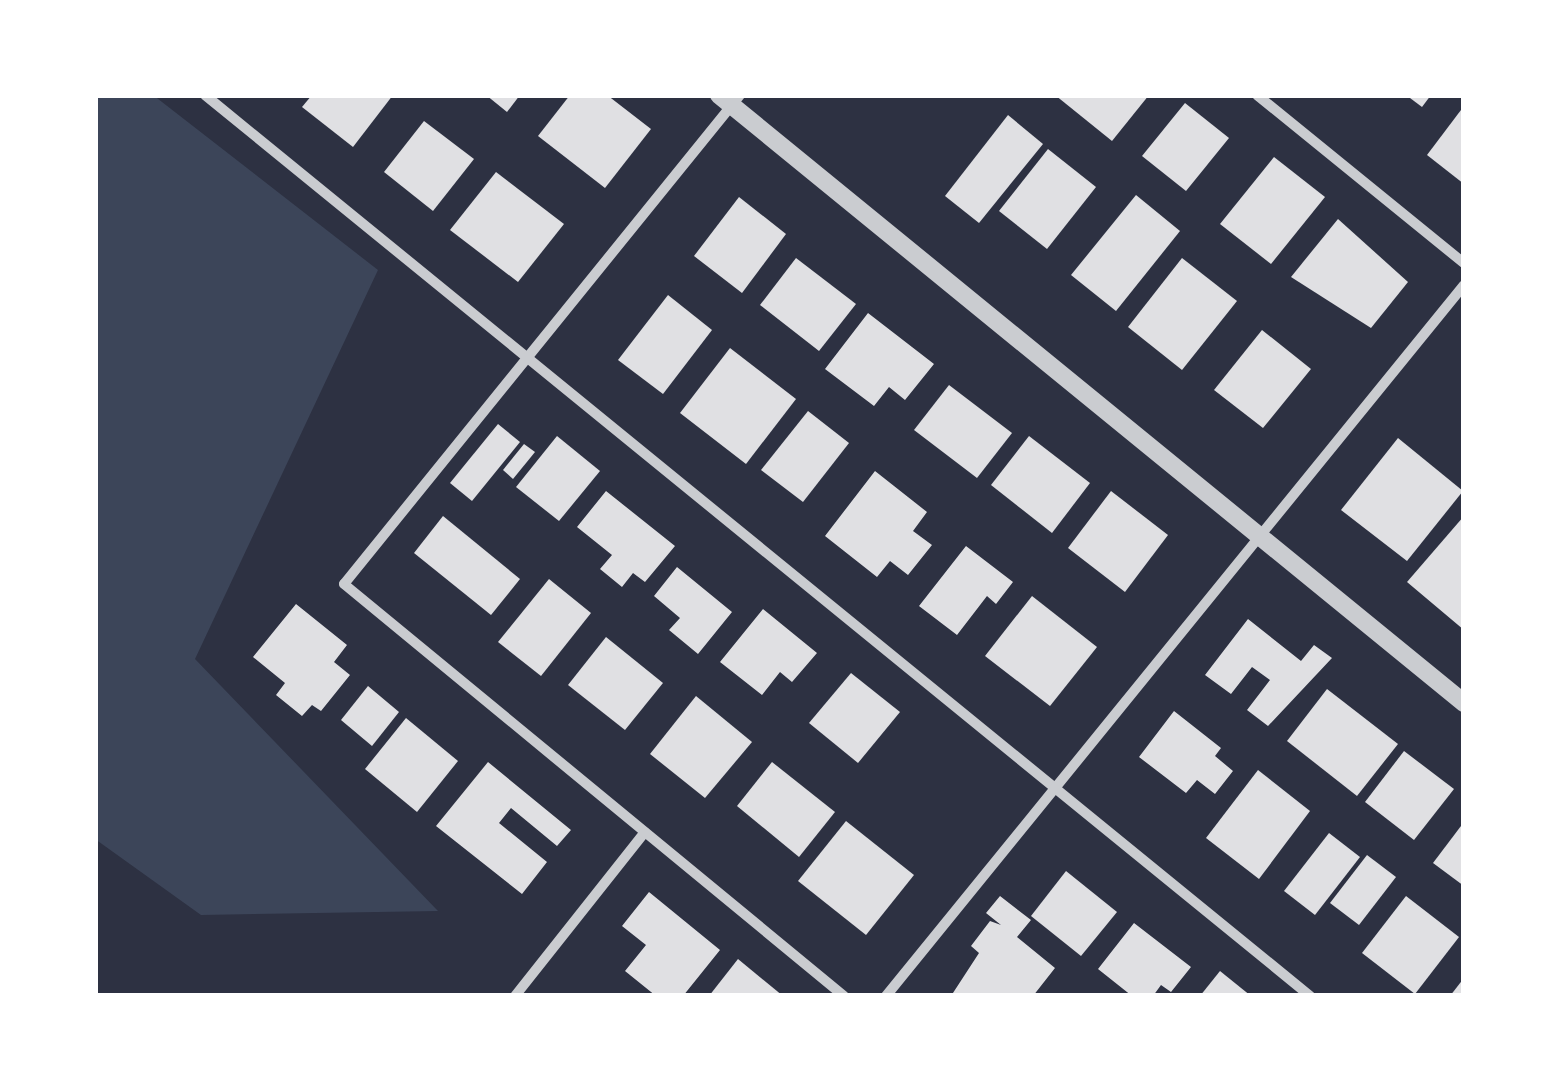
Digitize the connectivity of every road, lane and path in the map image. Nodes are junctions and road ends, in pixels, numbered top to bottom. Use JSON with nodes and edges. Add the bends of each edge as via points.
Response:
{"nodes":[{"id":1,"x":205,"y":95,"type":"edge"},
{"id":2,"x":1257,"y":95,"type":"edge"},
{"id":3,"x":730,"y":98,"type":"edge"},
{"id":4,"x":1464,"y":263,"type":"edge"},
{"id":5,"x":1464,"y":286,"type":"edge"},
{"id":6,"x":527,"y":358,"type":"junction"},
{"id":7,"x":1260,"y":536,"type":"junction"},
{"id":8,"x":1464,"y":702,"type":"edge"},
{"id":9,"x":1055,"y":788,"type":"junction"},
{"id":10,"x":645,"y":832,"type":"junction"},
{"id":11,"x":515,"y":996,"type":"edge"},
{"id":12,"x":844,"y":996,"type":"edge"},
{"id":13,"x":886,"y":996,"type":"edge"},
{"id":14,"x":1310,"y":996,"type":"edge"}],
"edges":[{"from":1,"to":6,"type":"street"},
{"from":2,"to":4,"type":"street"},
{"from":3,"to":6,"type":"street"},
{"from":3,"to":7,"type":"street"},
{"from":5,"to":7,"type":"street"},
{"from":6,"to":9,"type":"street"},
{"from":6,"to":10,"type":"street","via":[[344,584]]},
{"from":7,"to":8,"type":"street"},
{"from":7,"to":9,"type":"street"},
{"from":9,"to":13,"type":"street"},
{"from":9,"to":14,"type":"street"},
{"from":10,"to":11,"type":"street"},
{"from":10,"to":12,"type":"street"}]}
